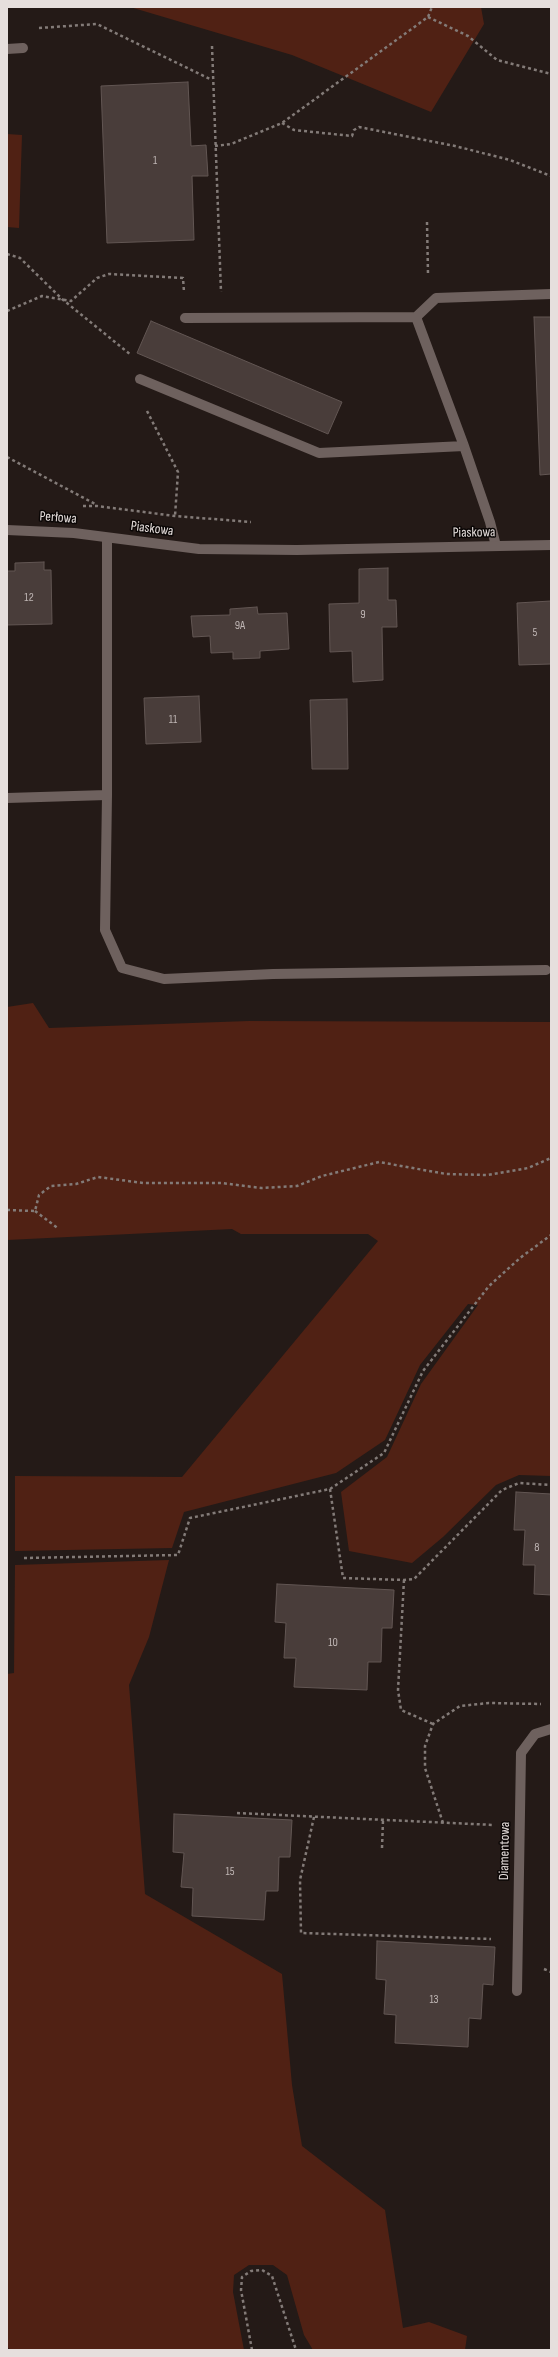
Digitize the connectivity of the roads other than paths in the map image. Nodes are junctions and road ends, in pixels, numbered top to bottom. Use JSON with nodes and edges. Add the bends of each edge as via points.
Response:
{"nodes":[{"id":1,"x":23,"y":48,"type":"road end"},
{"id":2,"x":7,"y":49,"type":"edge"},
{"id":3,"x":551,"y":294,"type":"edge"},
{"id":4,"x":416,"y":317,"type":"junction"},
{"id":5,"x":185,"y":318,"type":"road end"},
{"id":6,"x":140,"y":380,"type":"dead end"},
{"id":7,"x":464,"y":446,"type":"junction"},
{"id":8,"x":7,"y":530,"type":"edge"},
{"id":9,"x":107,"y":538,"type":"junction"},
{"id":10,"x":551,"y":545,"type":"edge"},
{"id":11,"x":496,"y":546,"type":"junction"},
{"id":12,"x":107,"y":795,"type":"junction"},
{"id":13,"x":7,"y":798,"type":"edge"},
{"id":14,"x":546,"y":970,"type":"dead end"},
{"id":15,"x":551,"y":1729,"type":"edge"},
{"id":16,"x":517,"y":1991,"type":"dead end"}],
"edges":[{"from":1,"to":2,"type":"street"},
{"from":3,"to":4,"type":"street","via":[[436,298]]},
{"from":4,"to":5,"type":"street"},
{"from":4,"to":7,"type":"street"},
{"from":6,"to":7,"type":"street","via":[[319,453]]},
{"from":7,"to":11,"type":"street"},
{"from":8,"to":9,"type":"street","name":"Perłowa","via":[[74,532]]},
{"from":9,"to":11,"type":"street","name":"Piaskowa","via":[[199,549]]},
{"from":9,"to":12,"type":"street"},
{"from":10,"to":11,"type":"street","name":"Piaskowa"},
{"from":12,"to":13,"type":"street"},
{"from":12,"to":14,"type":"street","via":[[105,930],[122,968],[164,979],[273,974]]},
{"from":15,"to":16,"type":"street","name":"Diamentowa","via":[[535,1734],[521,1753]]}]}
